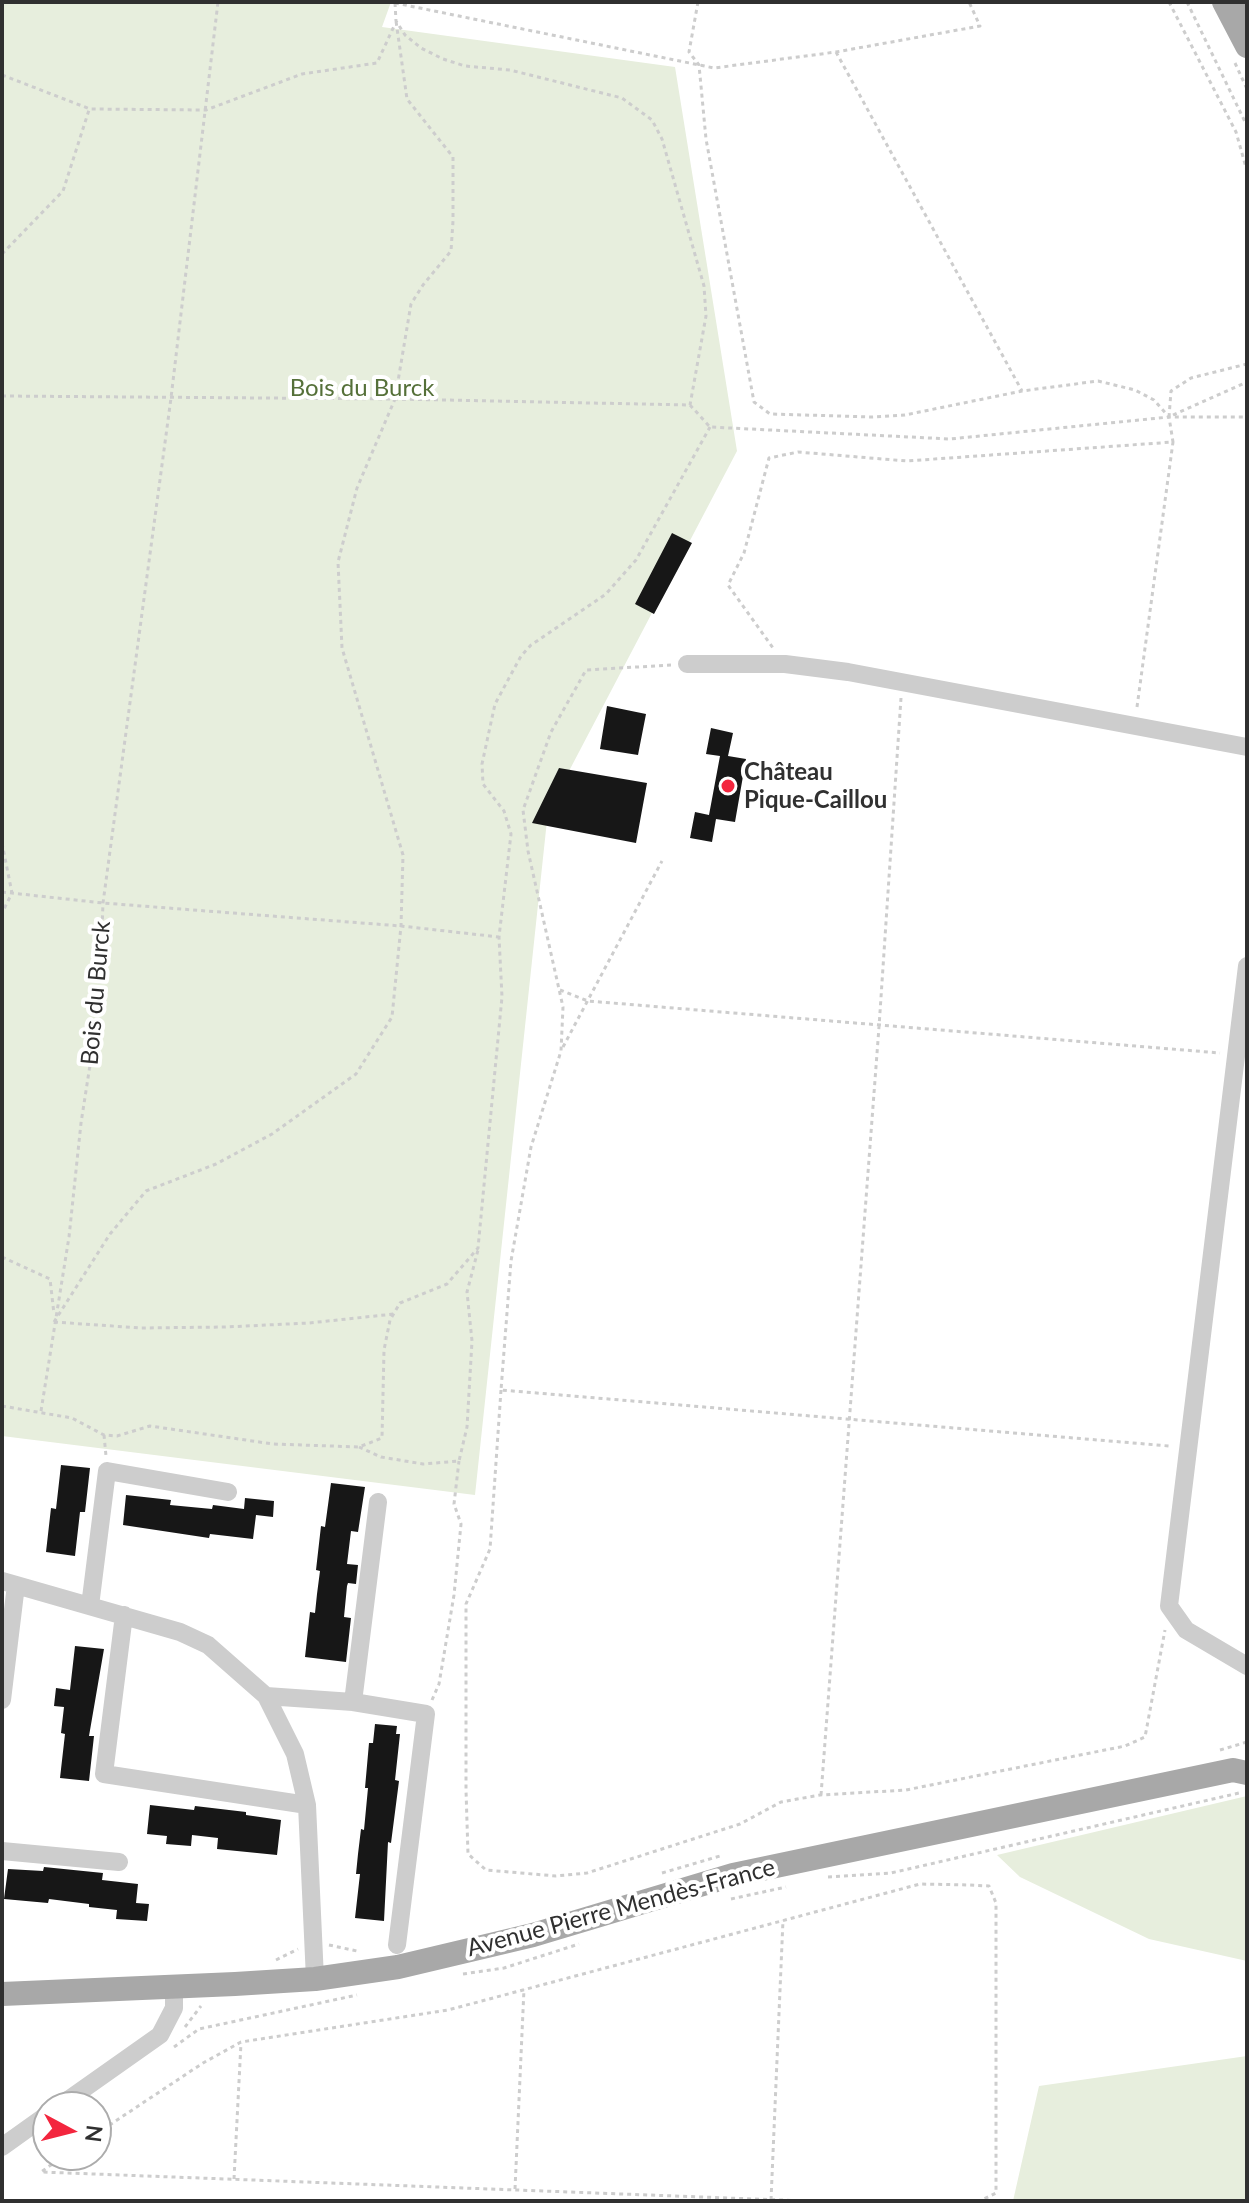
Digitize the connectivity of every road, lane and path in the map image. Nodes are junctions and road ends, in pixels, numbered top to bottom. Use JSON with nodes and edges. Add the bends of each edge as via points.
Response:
{"nodes":[{"id":1,"x":218,"y":2,"type":"edge"},
{"id":2,"x":395,"y":2,"type":"edge"},
{"id":3,"x":698,"y":2,"type":"edge"},
{"id":4,"x":969,"y":2,"type":"edge"},
{"id":5,"x":1169,"y":2,"type":"edge"},
{"id":6,"x":1187,"y":2,"type":"edge"},
{"id":7,"x":1224,"y":2,"type":"edge"},
{"id":8,"x":396,"y":21,"type":"junction"},
{"id":9,"x":1247,"y":46,"type":"edge"},
{"id":10,"x":836,"y":52,"type":"junction"},
{"id":11,"x":699,"y":65,"type":"junction"},
{"id":12,"x":2,"y":75,"type":"edge"},
{"id":13,"x":90,"y":109,"type":"junction"},
{"id":14,"x":206,"y":110,"type":"junction"},
{"id":15,"x":1247,"y":126,"type":"edge"},
{"id":16,"x":1247,"y":171,"type":"edge"},
{"id":17,"x":2,"y":254,"type":"edge"},
{"id":18,"x":1247,"y":364,"type":"edge"},
{"id":19,"x":1247,"y":381,"type":"edge"},
{"id":20,"x":1022,"y":391,"type":"junction"},
{"id":21,"x":2,"y":396,"type":"edge"},
{"id":22,"x":171,"y":398,"type":"junction"},
{"id":23,"x":395,"y":399,"type":"junction"},
{"id":24,"x":690,"y":405,"type":"junction"},
{"id":25,"x":1169,"y":417,"type":"junction"},
{"id":26,"x":1247,"y":417,"type":"edge"},
{"id":27,"x":710,"y":427,"type":"junction"},
{"id":28,"x":1173,"y":442,"type":"junction"},
{"id":29,"x":687,"y":664,"type":"joint"},
{"id":30,"x":785,"y":664,"type":"junction"},
{"id":31,"x":902,"y":682,"type":"junction"},
{"id":32,"x":1134,"y":726,"type":"junction"},
{"id":33,"x":1247,"y":747,"type":"edge"},
{"id":34,"x":2,"y":843,"type":"edge"},
{"id":35,"x":662,"y":861,"type":"dead end"},
{"id":36,"x":2,"y":892,"type":"edge"},
{"id":37,"x":12,"y":893,"type":"junction"},
{"id":38,"x":103,"y":903,"type":"junction"},
{"id":39,"x":2,"y":913,"type":"edge"},
{"id":40,"x":401,"y":926,"type":"junction"},
{"id":41,"x":499,"y":937,"type":"junction"},
{"id":42,"x":1247,"y":966,"type":"edge"},
{"id":43,"x":559,"y":990,"type":"junction"},
{"id":44,"x":588,"y":1001,"type":"junction"},
{"id":45,"x":879,"y":1027,"type":"junction"},
{"id":46,"x":561,"y":1051,"type":"junction"},
{"id":47,"x":1236,"y":1055,"type":"junction"},
{"id":48,"x":478,"y":1248,"type":"junction"},
{"id":49,"x":2,"y":1257,"type":"edge"},
{"id":50,"x":394,"y":1314,"type":"junction"},
{"id":51,"x":54,"y":1322,"type":"junction"},
{"id":52,"x":501,"y":1390,"type":"junction"},
{"id":53,"x":2,"y":1406,"type":"edge"},
{"id":54,"x":41,"y":1412,"type":"junction"},
{"id":55,"x":849,"y":1419,"type":"junction"},
{"id":56,"x":359,"y":1447,"type":"junction"},
{"id":57,"x":1189,"y":1448,"type":"junction"},
{"id":58,"x":459,"y":1461,"type":"junction"},
{"id":59,"x":228,"y":1492,"type":"dead end"},
{"id":60,"x":378,"y":1502,"type":"dead end"},
{"id":61,"x":9,"y":1583,"type":"edge"},
{"id":62,"x":90,"y":1606,"type":"junction"},
{"id":63,"x":1169,"y":1606,"type":"junction"},
{"id":64,"x":124,"y":1615,"type":"junction"},
{"id":65,"x":1247,"y":1666,"type":"edge"},
{"id":66,"x":266,"y":1696,"type":"junction"},
{"id":67,"x":2,"y":1700,"type":"edge"},
{"id":68,"x":353,"y":1702,"type":"junction"},
{"id":69,"x":426,"y":1714,"type":"junction"},
{"id":70,"x":1242,"y":1767,"type":"edge"},
{"id":71,"x":1247,"y":1791,"type":"edge"},
{"id":72,"x":820,"y":1795,"type":"junction"},
{"id":73,"x":307,"y":1805,"type":"junction"},
{"id":74,"x":2,"y":1851,"type":"edge"},
{"id":75,"x":119,"y":1862,"type":"dead end"},
{"id":76,"x":827,"y":1877,"type":"dead end"},
{"id":77,"x":796,"y":1884,"type":"dead end"},
{"id":78,"x":719,"y":1902,"type":"dead end"},
{"id":79,"x":783,"y":1920,"type":"junction"},
{"id":80,"x":588,"y":1940,"type":"dead end"},
{"id":81,"x":397,"y":1945,"type":"dead end"},
{"id":82,"x":461,"y":1975,"type":"dead end"},
{"id":83,"x":315,"y":1979,"type":"junction"},
{"id":84,"x":174,"y":1987,"type":"junction"},
{"id":85,"x":524,"y":1989,"type":"junction"},
{"id":86,"x":371,"y":1992,"type":"dead end"},
{"id":87,"x":2,"y":1994,"type":"edge"},
{"id":88,"x":241,"y":2042,"type":"junction"},
{"id":89,"x":174,"y":2047,"type":"dead end"},
{"id":90,"x":81,"y":2091,"type":"edge"},
{"id":91,"x":112,"y":2123,"type":"edge"},
{"id":92,"x":32,"y":2125,"type":"edge"},
{"id":93,"x":2,"y":2147,"type":"edge"},
{"id":94,"x":42,"y":2171,"type":"edge"},
{"id":95,"x":234,"y":2179,"type":"junction"},
{"id":96,"x":515,"y":2190,"type":"junction"},
{"id":97,"x":771,"y":2200,"type":"edge"},
{"id":98,"x":807,"y":2201,"type":"edge"},
{"id":99,"x":980,"y":2201,"type":"edge"}],
"edges":[{"from":1,"to":14,"type":"path","name":"Bois du Burck"},
{"from":2,"to":8,"type":"path"},
{"from":2,"to":11,"type":"path"},
{"from":3,"to":11,"type":"path","via":[[689,52]]},
{"from":4,"to":10,"type":"path","via":[[980,26]]},
{"from":5,"to":16,"type":"path","via":[[1236,132]]},
{"from":6,"to":15,"type":"path"},
{"from":7,"to":9,"type":"main road"},
{"from":8,"to":14,"type":"path","via":[[377,63],[302,74]]},
{"from":8,"to":23,"type":"path","via":[[407,99],[453,157],[453,221],[451,251],[411,304]]},
{"from":8,"to":24,"type":"path","via":[[421,48],[443,59],[622,98],[652,120],[704,286],[706,316]]},
{"from":10,"to":11,"type":"path","via":[[714,68]]},
{"from":10,"to":20,"type":"path"},
{"from":11,"to":20,"type":"path","via":[[706,139],[754,402],[770,414],[884,416]]},
{"from":12,"to":13,"type":"path"},
{"from":13,"to":14,"type":"path"},
{"from":13,"to":17,"type":"path","via":[[63,191]]},
{"from":14,"to":22,"type":"path","name":"Bois du Burck"},
{"from":18,"to":25,"type":"path","via":[[1191,378],[1171,391]]},
{"from":19,"to":25,"type":"path"},
{"from":20,"to":25,"type":"path","via":[[1098,381],[1135,390]]},
{"from":21,"to":22,"type":"path"},
{"from":22,"to":23,"type":"path"},
{"from":22,"to":38,"type":"path","name":"Bois du Burck"},
{"from":23,"to":24,"type":"path"},
{"from":23,"to":40,"type":"path","via":[[357,488],[338,562],[342,648],[403,855]]},
{"from":24,"to":27,"type":"path"},
{"from":25,"to":26,"type":"path"},
{"from":25,"to":27,"type":"path","via":[[950,439]]},
{"from":25,"to":28,"type":"path"},
{"from":27,"to":41,"type":"path","via":[[636,560],[606,594],[531,645],[495,704],[482,764],[483,784],[504,811],[511,834]]},
{"from":28,"to":30,"type":"path","via":[[907,461],[798,452],[769,458],[744,553],[728,585]]},
{"from":28,"to":32,"type":"path"},
{"from":29,"to":30,"type":"street"},
{"from":29,"to":43,"type":"path","via":[[586,670],[551,732],[523,810]]},
{"from":30,"to":31,"type":"street"},
{"from":31,"to":32,"type":"street"},
{"from":31,"to":45,"type":"path"},
{"from":32,"to":33,"type":"street"},
{"from":34,"to":37,"type":"path"},
{"from":35,"to":44,"type":"path"},
{"from":36,"to":37,"type":"path"},
{"from":37,"to":38,"type":"path"},
{"from":37,"to":39,"type":"path"},
{"from":38,"to":40,"type":"path"},
{"from":38,"to":51,"type":"path","name":"Bois du Burck","via":[[99,1007]]},
{"from":40,"to":41,"type":"path"},
{"from":40,"to":51,"type":"path","via":[[392,1017],[356,1074],[272,1134],[216,1164],[146,1191],[110,1234]]},
{"from":41,"to":48,"type":"path","via":[[502,997]]},
{"from":42,"to":47,"type":"street"},
{"from":43,"to":44,"type":"path"},
{"from":43,"to":46,"type":"path"},
{"from":44,"to":45,"type":"path"},
{"from":44,"to":46,"type":"path"},
{"from":45,"to":47,"type":"path"},
{"from":45,"to":55,"type":"path"},
{"from":46,"to":52,"type":"path","via":[[531,1147],[511,1261]]},
{"from":47,"to":57,"type":"street"},
{"from":48,"to":50,"type":"path","via":[[447,1284],[400,1303]]},
{"from":48,"to":58,"type":"path","via":[[467,1292],[472,1354]]},
{"from":49,"to":51,"type":"path","via":[[50,1279]]},
{"from":50,"to":51,"type":"path","via":[[225,1327]]},
{"from":50,"to":56,"type":"path","via":[[384,1350],[382,1438]]},
{"from":51,"to":54,"type":"path","name":"Bois du Burck"},
{"from":52,"to":55,"type":"path"},
{"from":52,"to":72,"type":"path","via":[[490,1549],[466,1604],[468,1854],[486,1870],[587,1873],[740,1824],[781,1802]]},
{"from":53,"to":54,"type":"path"},
{"from":54,"to":56,"type":"path","via":[[72,1418],[104,1435],[150,1426],[273,1444]]},
{"from":55,"to":57,"type":"path"},
{"from":55,"to":72,"type":"path"},
{"from":56,"to":58,"type":"path","via":[[381,1457],[423,1464]]},
{"from":57,"to":63,"type":"street"},
{"from":58,"to":69,"type":"path","via":[[454,1504],[461,1524],[454,1595],[439,1684]]},
{"from":59,"to":62,"type":"street","via":[[107,1471]]},
{"from":60,"to":68,"type":"street"},
{"from":61,"to":62,"type":"street"},
{"from":61,"to":67,"type":"street"},
{"from":62,"to":64,"type":"street"},
{"from":63,"to":65,"type":"street","via":[[1186,1630]]},
{"from":63,"to":72,"type":"path","via":[[1145,1737],[1125,1746],[906,1790]]},
{"from":64,"to":66,"type":"street","via":[[208,1645]]},
{"from":64,"to":73,"type":"street","via":[[104,1774]]},
{"from":66,"to":68,"type":"street"},
{"from":66,"to":73,"type":"street","via":[[295,1754]]},
{"from":68,"to":69,"type":"street"},
{"from":69,"to":81,"type":"street"},
{"from":70,"to":83,"type":"main road","name":"Avenue Pierre Mendès-France","via":[[733,1875],[533,1935],[398,1967]]},
{"from":71,"to":76,"type":"path","via":[[891,1873]]},
{"from":73,"to":83,"type":"street"},
{"from":74,"to":75,"type":"street"},
{"from":77,"to":78,"type":"path"},
{"from":79,"to":85,"type":"path"},
{"from":79,"to":97,"type":"path"},
{"from":79,"to":99,"type":"path","via":[[920,1884],[989,1886],[996,1903],[996,2193]]},
{"from":80,"to":82,"type":"path","via":[[504,1968]]},
{"from":83,"to":84,"type":"main road","name":"Avenue Pierre Mendès-France"},
{"from":84,"to":87,"type":"main road","name":"Avenue Pierre Mendès-France"},
{"from":84,"to":90,"type":"street","via":[[174,2008],[160,2035]]},
{"from":85,"to":88,"type":"path","via":[[448,2010]]},
{"from":85,"to":96,"type":"path"},
{"from":86,"to":89,"type":"path","via":[[199,2029]]},
{"from":88,"to":91,"type":"path"},
{"from":88,"to":95,"type":"path"},
{"from":92,"to":93,"type":"street"},
{"from":94,"to":95,"type":"path"},
{"from":95,"to":96,"type":"path"},
{"from":96,"to":97,"type":"path"},
{"from":97,"to":98,"type":"path"}]}
